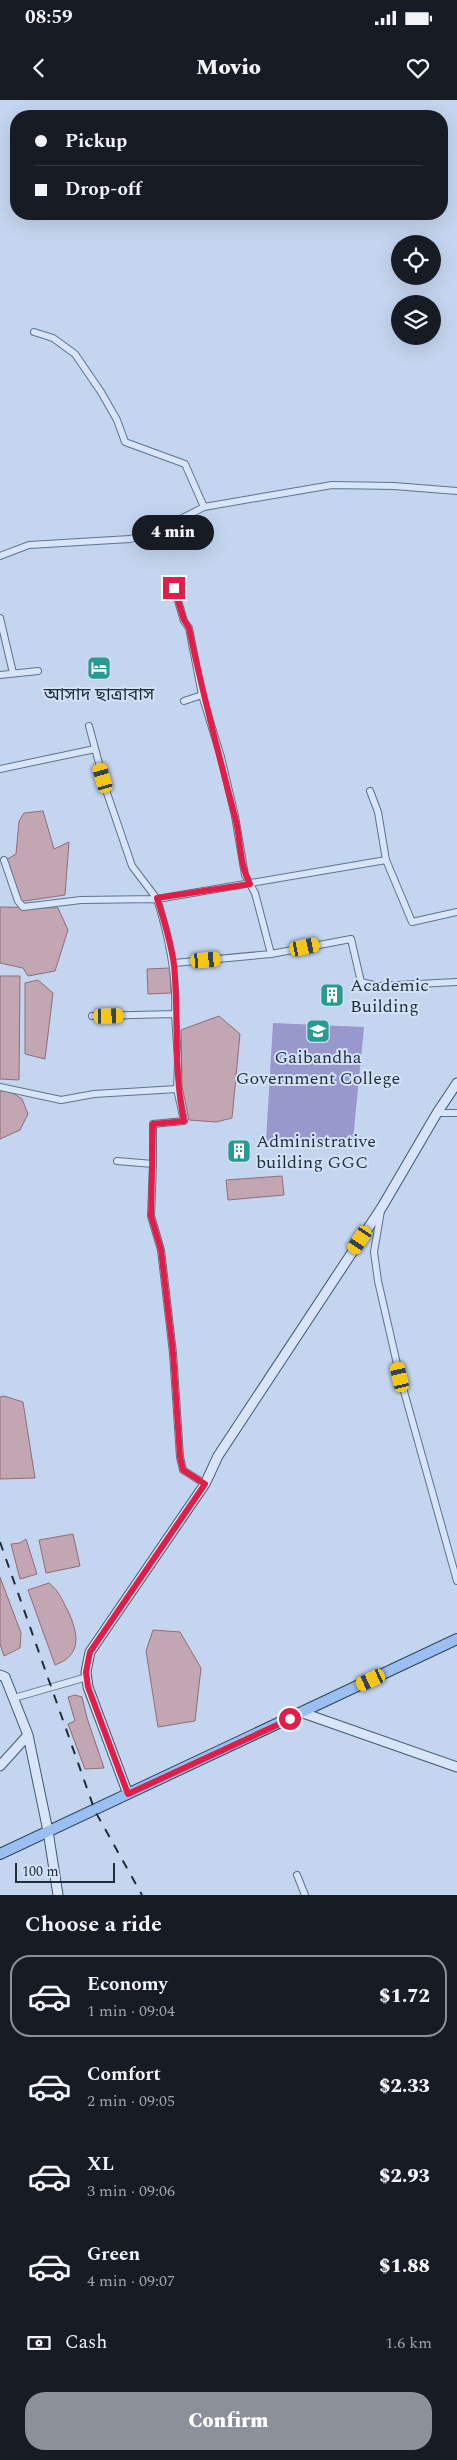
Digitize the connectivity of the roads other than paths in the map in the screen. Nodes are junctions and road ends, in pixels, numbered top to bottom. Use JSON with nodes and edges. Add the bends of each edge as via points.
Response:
{"nodes":[{"id":1,"x":34,"y":332,"type":"dead end"},
{"id":2,"x":457,"y":491,"type":"edge"},
{"id":3,"x":204,"y":507,"type":"junction"},
{"id":4,"x":0,"y":556,"type":"edge"},
{"id":5,"x":174,"y":588,"type":"dead end"},
{"id":6,"x":0,"y":618,"type":"edge"},
{"id":7,"x":38,"y":672,"type":"dead end"},
{"id":8,"x":13,"y":673,"type":"junction"},
{"id":9,"x":0,"y":675,"type":"edge"},
{"id":10,"x":202,"y":694,"type":"junction"},
{"id":11,"x":184,"y":701,"type":"dead end"},
{"id":12,"x":89,"y":726,"type":"dead end"},
{"id":13,"x":95,"y":749,"type":"junction"},
{"id":14,"x":0,"y":770,"type":"edge"},
{"id":15,"x":370,"y":791,"type":"dead end"},
{"id":16,"x":4,"y":860,"type":"dead end"},
{"id":17,"x":386,"y":860,"type":"junction"},
{"id":18,"x":250,"y":884,"type":"junction"},
{"id":19,"x":157,"y":898,"type":"junction"},
{"id":20,"x":457,"y":912,"type":"edge"},
{"id":21,"x":271,"y":954,"type":"junction"},
{"id":22,"x":174,"y":963,"type":"junction"},
{"id":23,"x":457,"y":982,"type":"edge"},
{"id":24,"x":175,"y":1014,"type":"junction"},
{"id":25,"x":92,"y":1016,"type":"dead end"},
{"id":26,"x":457,"y":1083,"type":"edge"},
{"id":27,"x":0,"y":1087,"type":"edge"},
{"id":28,"x":177,"y":1089,"type":"junction"},
{"id":29,"x":457,"y":1112,"type":"edge"},
{"id":30,"x":436,"y":1113,"type":"junction"},
{"id":31,"x":116,"y":1161,"type":"dead end"},
{"id":32,"x":153,"y":1164,"type":"junction"},
{"id":33,"x":382,"y":1207,"type":"junction"},
{"id":34,"x":205,"y":1484,"type":"junction"},
{"id":35,"x":457,"y":1581,"type":"edge"},
{"id":36,"x":457,"y":1640,"type":"edge"},
{"id":37,"x":0,"y":1675,"type":"edge"},
{"id":38,"x":87,"y":1677,"type":"junction"},
{"id":39,"x":14,"y":1698,"type":"junction"},
{"id":40,"x":303,"y":1713,"type":"junction"},
{"id":41,"x":28,"y":1736,"type":"junction"},
{"id":42,"x":0,"y":1766,"type":"edge"},
{"id":43,"x":457,"y":1767,"type":"edge"},
{"id":44,"x":128,"y":1794,"type":"junction"},
{"id":45,"x":48,"y":1831,"type":"junction"},
{"id":46,"x":0,"y":1854,"type":"edge"},
{"id":47,"x":298,"y":1875,"type":"dead end"},
{"id":48,"x":58,"y":1895,"type":"edge"},
{"id":49,"x":305,"y":1895,"type":"edge"}],
"edges":[{"from":1,"to":3,"type":"street","via":[[53,338],[75,354],[117,420],[125,442],[185,464]]},
{"from":2,"to":3,"type":"street","via":[[332,485]]},
{"from":3,"to":4,"type":"street","via":[[155,532],[130,539],[29,545]]},
{"from":5,"to":10,"type":"street","via":[[189,628]]},
{"from":6,"to":8,"type":"street"},
{"from":7,"to":8,"type":"street"},
{"from":8,"to":9,"type":"street"},
{"from":10,"to":11,"type":"street"},
{"from":10,"to":18,"type":"street","via":[[235,816],[244,875]]},
{"from":12,"to":13,"type":"street"},
{"from":13,"to":14,"type":"street"},
{"from":13,"to":19,"type":"street","via":[[132,866]]},
{"from":15,"to":17,"type":"street","via":[[378,812]]},
{"from":16,"to":19,"type":"street","via":[[23,907],[82,900]]},
{"from":17,"to":18,"type":"street"},
{"from":17,"to":20,"type":"street","via":[[412,922]]},
{"from":18,"to":19,"type":"street"},
{"from":18,"to":21,"type":"street"},
{"from":19,"to":22,"type":"street"},
{"from":21,"to":22,"type":"street"},
{"from":21,"to":23,"type":"street","via":[[351,939],[361,982],[378,986]]},
{"from":22,"to":24,"type":"street"},
{"from":24,"to":25,"type":"street"},
{"from":24,"to":28,"type":"street"},
{"from":26,"to":30,"type":"main road"},
{"from":27,"to":28,"type":"street","via":[[60,1100],[94,1094]]},
{"from":28,"to":32,"type":"street","via":[[184,1121],[153,1124]]},
{"from":29,"to":30,"type":"street"},
{"from":30,"to":33,"type":"main road"},
{"from":31,"to":32,"type":"street"},
{"from":32,"to":34,"type":"street","via":[[151,1216],[161,1250],[173,1353],[180,1457],[183,1470]]},
{"from":33,"to":34,"type":"main road","via":[[218,1456]]},
{"from":33,"to":35,"type":"street","via":[[374,1252],[378,1281],[400,1377]]},
{"from":34,"to":38,"type":"main road","via":[[90,1652]]},
{"from":36,"to":40,"type":"main road"},
{"from":37,"to":39,"type":"main road","via":[[5,1677]]},
{"from":38,"to":39,"type":"street"},
{"from":38,"to":44,"type":"main road"},
{"from":39,"to":41,"type":"main road"},
{"from":40,"to":43,"type":"main road"},
{"from":40,"to":44,"type":"main road"},
{"from":41,"to":42,"type":"main road"},
{"from":41,"to":45,"type":"main road"},
{"from":44,"to":45,"type":"main road"},
{"from":45,"to":46,"type":"main road"},
{"from":45,"to":48,"type":"main road"},
{"from":47,"to":49,"type":"street"}]}
